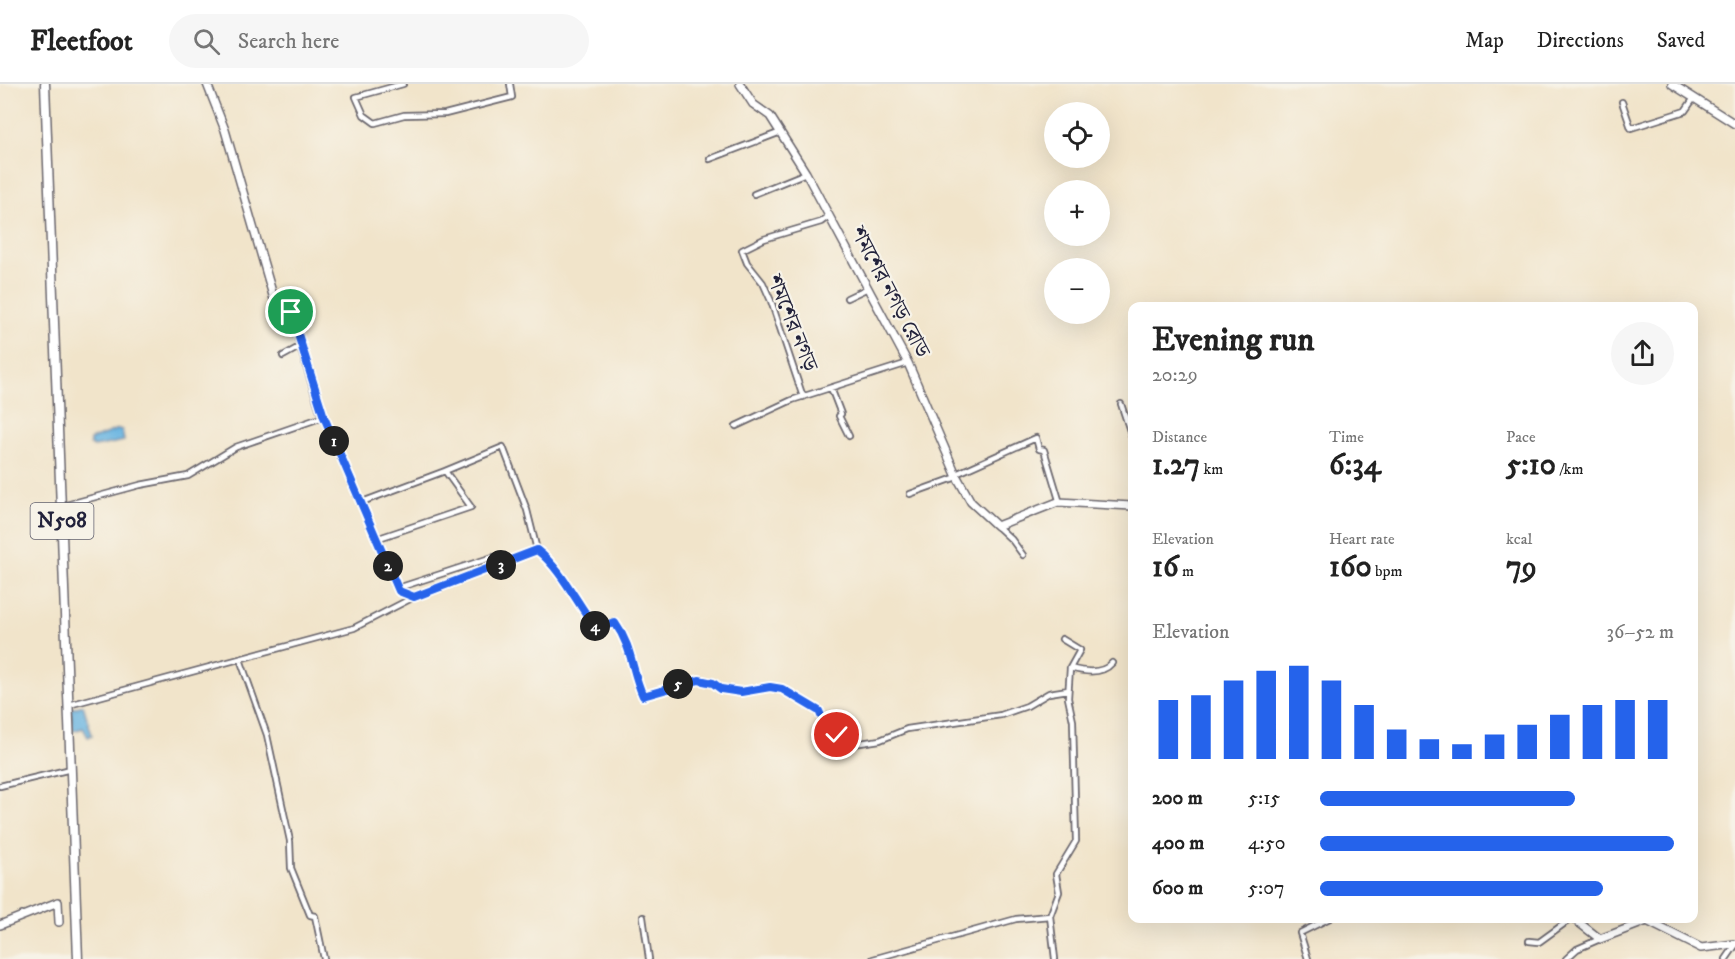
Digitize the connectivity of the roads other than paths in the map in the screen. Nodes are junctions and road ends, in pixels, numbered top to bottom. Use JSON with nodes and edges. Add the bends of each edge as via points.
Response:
{"nodes":[{"id":1,"x":45,"y":84,"type":"edge"},
{"id":2,"x":207,"y":84,"type":"edge"},
{"id":3,"x":403,"y":84,"type":"edge"},
{"id":4,"x":510,"y":84,"type":"edge"},
{"id":5,"x":740,"y":84,"type":"edge"},
{"id":6,"x":1672,"y":84,"type":"edge"},
{"id":7,"x":1694,"y":98,"type":"junction"},
{"id":8,"x":1622,"y":102,"type":"dead end"},
{"id":9,"x":1735,"y":124,"type":"edge"},
{"id":10,"x":781,"y":132,"type":"junction"},
{"id":11,"x":710,"y":159,"type":"dead end"},
{"id":12,"x":806,"y":173,"type":"junction"},
{"id":13,"x":754,"y":194,"type":"dead end"},
{"id":14,"x":829,"y":216,"type":"junction"},
{"id":15,"x":868,"y":288,"type":"junction"},
{"id":16,"x":847,"y":298,"type":"dead end"},
{"id":17,"x":301,"y":346,"type":"junction"},
{"id":18,"x":283,"y":356,"type":"dead end"},
{"id":19,"x":908,"y":363,"type":"junction"},
{"id":20,"x":831,"y":388,"type":"junction"},
{"id":21,"x":803,"y":398,"type":"junction"},
{"id":22,"x":1120,"y":404,"type":"dead end"},
{"id":23,"x":324,"y":417,"type":"junction"},
{"id":24,"x":736,"y":426,"type":"dead end"},
{"id":25,"x":1128,"y":426,"type":"edge"},
{"id":26,"x":849,"y":436,"type":"dead end"},
{"id":27,"x":445,"y":471,"type":"junction"},
{"id":28,"x":957,"y":475,"type":"junction"},
{"id":29,"x":910,"y":494,"type":"dead end"},
{"id":30,"x":362,"y":502,"type":"junction"},
{"id":31,"x":1060,"y":503,"type":"junction"},
{"id":32,"x":62,"y":506,"type":"junction"},
{"id":33,"x":1128,"y":506,"type":"edge"},
{"id":34,"x":996,"y":526,"type":"junction"},
{"id":35,"x":376,"y":539,"type":"junction"},
{"id":36,"x":537,"y":550,"type":"junction"},
{"id":37,"x":1023,"y":555,"type":"dead end"},
{"id":38,"x":496,"y":567,"type":"junction"},
{"id":39,"x":398,"y":588,"type":"junction"},
{"id":40,"x":414,"y":597,"type":"junction"},
{"id":41,"x":1062,"y":639,"type":"dead end"},
{"id":42,"x":240,"y":659,"type":"junction"},
{"id":43,"x":1113,"y":663,"type":"dead end"},
{"id":44,"x":1070,"y":668,"type":"junction"},
{"id":45,"x":1068,"y":690,"type":"junction"},
{"id":46,"x":69,"y":705,"type":"junction"},
{"id":47,"x":71,"y":770,"type":"junction"},
{"id":48,"x":0,"y":786,"type":"edge"},
{"id":49,"x":1050,"y":916,"type":"junction"},
{"id":50,"x":643,"y":917,"type":"dead end"},
{"id":51,"x":59,"y":922,"type":"dead end"},
{"id":52,"x":1320,"y":923,"type":"edge"},
{"id":53,"x":1566,"y":923,"type":"edge"},
{"id":54,"x":1579,"y":923,"type":"edge"},
{"id":55,"x":1642,"y":923,"type":"edge"},
{"id":56,"x":1652,"y":923,"type":"edge"},
{"id":57,"x":0,"y":925,"type":"edge"},
{"id":58,"x":1600,"y":939,"type":"junction"},
{"id":59,"x":1529,"y":940,"type":"dead end"},
{"id":60,"x":1735,"y":945,"type":"edge"},
{"id":61,"x":78,"y":959,"type":"edge"},
{"id":62,"x":324,"y":959,"type":"edge"},
{"id":63,"x":649,"y":959,"type":"edge"},
{"id":64,"x":873,"y":959,"type":"edge"},
{"id":65,"x":1055,"y":959,"type":"edge"},
{"id":66,"x":1308,"y":959,"type":"edge"},
{"id":67,"x":1566,"y":959,"type":"edge"},
{"id":68,"x":1726,"y":959,"type":"edge"}],
"edges":[{"from":1,"to":32,"type":"highway","number":"N508"},
{"from":2,"to":17,"type":"street","via":[[225,130],[274,299],[291,312]]},
{"from":3,"to":4,"type":"street","via":[[356,97],[364,115],[375,123],[404,114],[453,113],[512,97]]},
{"from":5,"to":10,"type":"street","name":"শমশের নগড় রোড","via":[[753,104],[770,116]]},
{"from":6,"to":7,"type":"street"},
{"from":7,"to":8,"type":"street","via":[[1685,111],[1631,128]]},
{"from":7,"to":9,"type":"street"},
{"from":10,"to":11,"type":"street"},
{"from":10,"to":12,"type":"street","name":"শমশের নগড় রোড"},
{"from":12,"to":13,"type":"street"},
{"from":12,"to":14,"type":"street","name":"শমশের নগড় রোড"},
{"from":14,"to":15,"type":"street","name":"শমশের নগড় রোড"},
{"from":14,"to":21,"type":"street","name":"শমশের নগড়","via":[[742,250],[767,292]]},
{"from":15,"to":16,"type":"street"},
{"from":15,"to":19,"type":"street","name":"শমশের নগড় রোড"},
{"from":17,"to":18,"type":"street"},
{"from":17,"to":23,"type":"street"},
{"from":19,"to":20,"type":"street","name":"শমশের নগড়"},
{"from":19,"to":28,"type":"street","name":"শমশের নগড় রোড"},
{"from":20,"to":21,"type":"street","name":"শমশের নগড়"},
{"from":20,"to":26,"type":"street"},
{"from":21,"to":24,"type":"street","name":"শমশের নগড়"},
{"from":22,"to":25,"type":"street"},
{"from":23,"to":30,"type":"street"},
{"from":23,"to":32,"type":"street","via":[[236,447],[188,476]]},
{"from":27,"to":30,"type":"street"},
{"from":27,"to":35,"type":"street","via":[[471,507]]},
{"from":27,"to":36,"type":"street","via":[[503,447],[527,510]]},
{"from":28,"to":29,"type":"street"},
{"from":28,"to":31,"type":"street","via":[[1036,438],[1039,449],[1044,450]]},
{"from":28,"to":34,"type":"street","name":"শমশের নগড় রোড","via":[[971,502]]},
{"from":30,"to":35,"type":"street"},
{"from":31,"to":33,"type":"street"},
{"from":31,"to":34,"type":"street"},
{"from":32,"to":46,"type":"highway","number":"N508"},
{"from":34,"to":37,"type":"street"},
{"from":35,"to":39,"type":"street"},
{"from":36,"to":38,"type":"street"},
{"from":36,"to":45,"type":"street","via":[[551,562],[596,628],[615,623],[635,665],[643,696],[699,680],[741,692],[782,689],[819,711],[827,729],[847,745],[880,740],[918,727],[1001,715],[1049,693]]},
{"from":38,"to":39,"type":"street","via":[[493,557]]},
{"from":38,"to":40,"type":"street"},
{"from":39,"to":40,"type":"street"},
{"from":40,"to":42,"type":"street","via":[[354,628]]},
{"from":41,"to":44,"type":"street","via":[[1080,650]]},
{"from":42,"to":46,"type":"street"},
{"from":42,"to":62,"type":"street","via":[[267,735],[290,841],[291,868],[310,915],[315,916]]},
{"from":43,"to":44,"type":"street","via":[[1108,668],[1086,672]]},
{"from":44,"to":45,"type":"street"},
{"from":45,"to":49,"type":"street","via":[[1073,721],[1076,841],[1056,874],[1059,892]]},
{"from":46,"to":47,"type":"highway","number":"N508"},
{"from":47,"to":48,"type":"street"},
{"from":47,"to":61,"type":"highway","number":"N508"},
{"from":49,"to":64,"type":"street","via":[[1016,919]]},
{"from":49,"to":65,"type":"street"},
{"from":50,"to":63,"type":"street"},
{"from":51,"to":57,"type":"street","via":[[58,902]]},
{"from":52,"to":66,"type":"street","via":[[1300,933]]},
{"from":53,"to":59,"type":"street","via":[[1539,942]]},
{"from":54,"to":58,"type":"street"},
{"from":55,"to":58,"type":"street"},
{"from":56,"to":60,"type":"street","via":[[1701,948]]},
{"from":58,"to":67,"type":"street","via":[[1577,949]]},
{"from":60,"to":68,"type":"street"}]}
